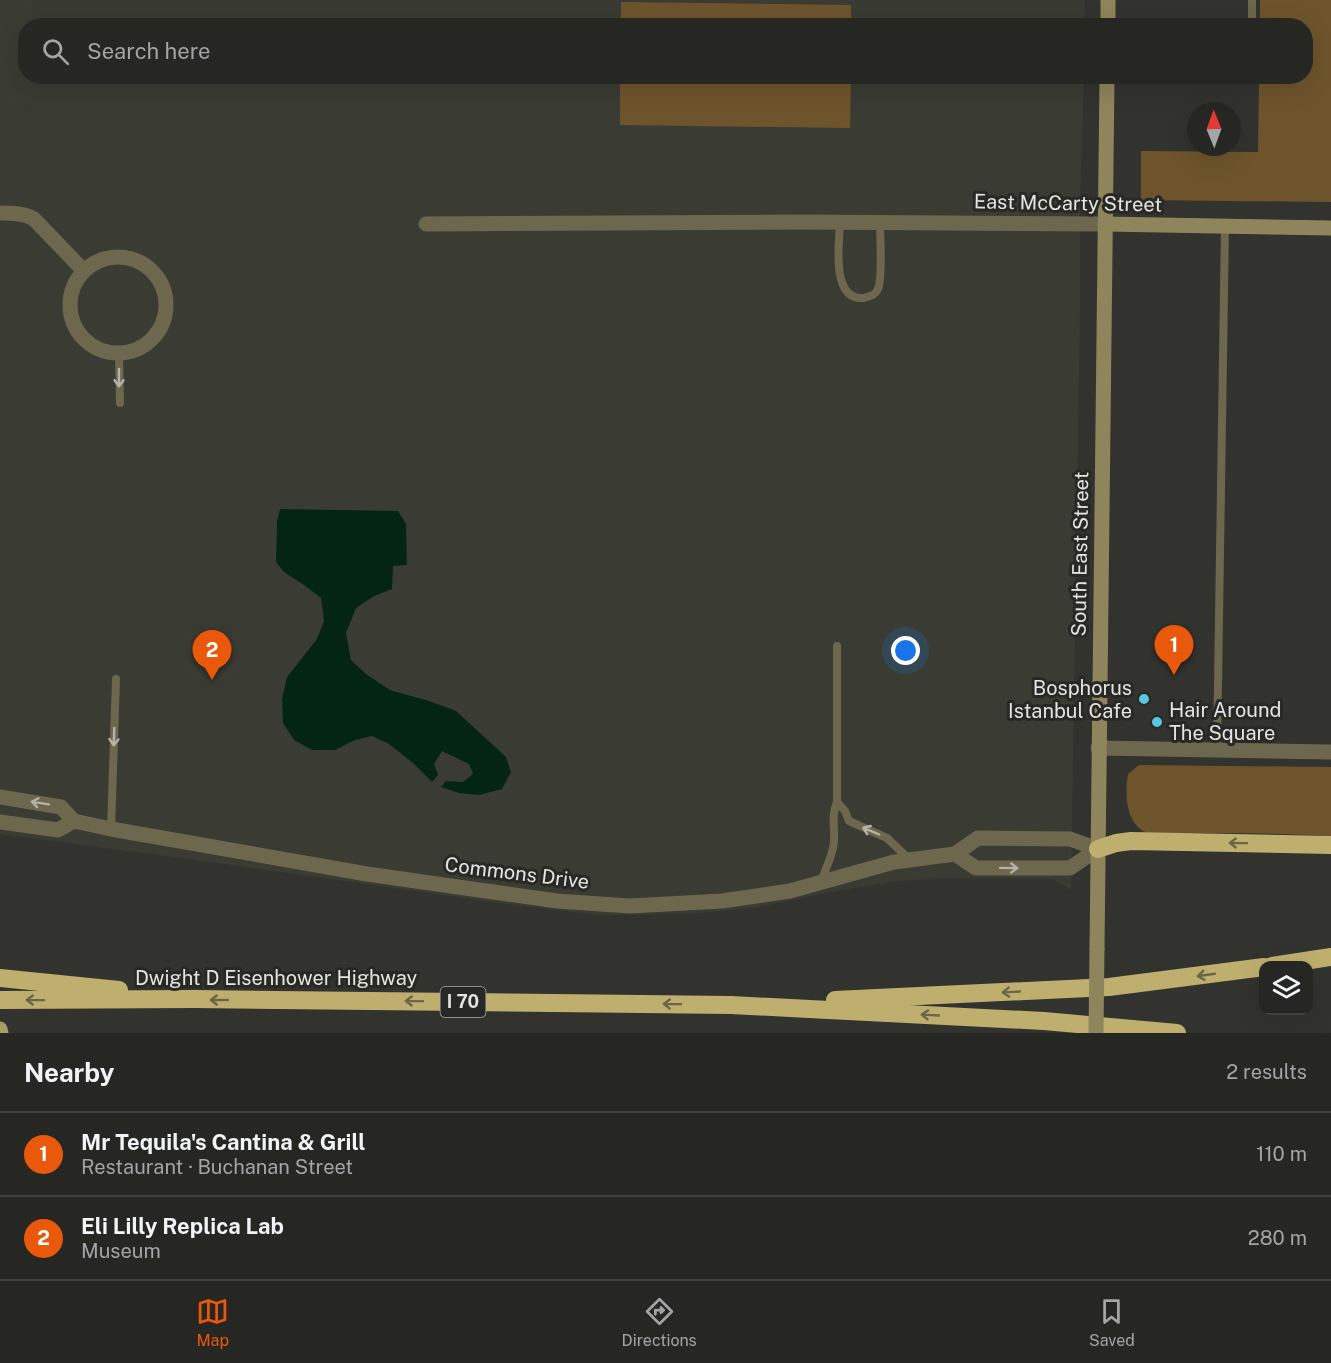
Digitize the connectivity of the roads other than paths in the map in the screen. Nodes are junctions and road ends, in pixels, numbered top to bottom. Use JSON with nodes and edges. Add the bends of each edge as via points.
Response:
{"nodes":[{"id":1,"x":1108,"y":0,"type":"edge"},
{"id":2,"x":1252,"y":0,"type":"edge"},
{"id":3,"x":1108,"y":18,"type":"edge"},
{"id":4,"x":1252,"y":18,"type":"edge"},
{"id":5,"x":1107,"y":84,"type":"edge"},
{"id":6,"x":0,"y":213,"type":"edge"},
{"id":7,"x":840,"y":223,"type":"junction"},
{"id":8,"x":880,"y":223,"type":"junction"},
{"id":9,"x":426,"y":224,"type":"dead end"},
{"id":10,"x":1105,"y":224,"type":"junction"},
{"id":11,"x":1225,"y":226,"type":"junction"},
{"id":12,"x":1331,"y":228,"type":"edge"},
{"id":13,"x":84,"y":271,"type":"junction"},
{"id":14,"x":120,"y":354,"type":"junction"},
{"id":15,"x":120,"y":403,"type":"dead end"},
{"id":16,"x":837,"y":646,"type":"dead end"},
{"id":17,"x":116,"y":679,"type":"dead end"},
{"id":18,"x":1098,"y":748,"type":"junction"},
{"id":19,"x":1217,"y":750,"type":"junction"},
{"id":20,"x":1331,"y":752,"type":"edge"},
{"id":21,"x":0,"y":797,"type":"edge"},
{"id":22,"x":837,"y":802,"type":"junction"},
{"id":23,"x":74,"y":821,"type":"junction"},
{"id":24,"x":0,"y":822,"type":"edge"},
{"id":25,"x":111,"y":829,"type":"junction"},
{"id":26,"x":1331,"y":845,"type":"edge"},
{"id":27,"x":1098,"y":849,"type":"junction"},
{"id":28,"x":955,"y":854,"type":"junction"},
{"id":29,"x":909,"y":859,"type":"junction"},
{"id":30,"x":820,"y":882,"type":"junction"},
{"id":31,"x":1331,"y":957,"type":"edge"},
{"id":32,"x":1305,"y":961,"type":"edge"},
{"id":33,"x":1259,"y":968,"type":"edge"},
{"id":34,"x":0,"y":978,"type":"edge"},
{"id":35,"x":195,"y":999,"type":"junction"},
{"id":36,"x":0,"y":1000,"type":"edge"},
{"id":37,"x":731,"y":1005,"type":"junction"},
{"id":38,"x":1096,"y":1033,"type":"edge"},
{"id":39,"x":1177,"y":1033,"type":"edge"}],
"edges":[{"from":1,"to":3,"type":"main road"},
{"from":2,"to":4,"type":"lane"},
{"from":5,"to":10,"type":"main road","name":"South East Street"},
{"from":6,"to":13,"type":"street","via":[[23,214],[34,219]]},
{"from":7,"to":8,"type":"street","name":"East McCarty Street"},
{"from":7,"to":8,"type":"lane","via":[[841,282],[851,296],[865,298],[878,289]]},
{"from":7,"to":9,"type":"street","name":"East McCarty Street"},
{"from":8,"to":10,"type":"street","name":"East McCarty Street"},
{"from":10,"to":11,"type":"main road","name":"East McCarty Street"},
{"from":10,"to":18,"type":"main road","name":"South East Street"},
{"from":11,"to":12,"type":"main road","name":"East McCarty Street"},
{"from":11,"to":19,"type":"lane"},
{"from":13,"to":14,"type":"street","via":[[70,298],[73,325],[89,344]]},
{"from":13,"to":14,"type":"street","via":[[104,259],[126,258],[147,267],[161,284],[166,304],[159,332],[143,346]]},
{"from":14,"to":15,"type":"lane","one_way":true},
{"from":16,"to":22,"type":"lane"},
{"from":17,"to":25,"type":"lane","one_way":true},
{"from":18,"to":19,"type":"street"},
{"from":18,"to":27,"type":"main road","name":"South East Street"},
{"from":19,"to":20,"type":"street"},
{"from":23,"to":21,"type":"street","one_way":true,"via":[[61,807]]},
{"from":29,"to":22,"type":"lane","one_way":true,"via":[[887,838],[849,821]]},
{"from":22,"to":30,"type":"lane","via":[[833,812],[835,843]]},
{"from":23,"to":24,"type":"street","via":[[58,830]]},
{"from":23,"to":25,"type":"street","name":"Commons Drive"},
{"from":25,"to":30,"type":"street","name":"Commons Drive","via":[[367,874],[583,904],[630,906],[722,901],[790,891]]},
{"from":26,"to":27,"type":"highway","one_way":true,"via":[[1131,841]]},
{"from":27,"to":28,"type":"street","via":[[1070,839],[978,838]]},
{"from":28,"to":27,"type":"street","one_way":true,"via":[[976,868],[1070,868]]},
{"from":27,"to":38,"type":"main road","name":"South East Street","bridge":true},
{"from":28,"to":29,"type":"street","name":"Commons Drive"},
{"from":29,"to":30,"type":"street","name":"Commons Drive"},
{"from":31,"to":32,"type":"highway"},
{"from":33,"to":37,"type":"highway","one_way":true,"via":[[1109,987]]},
{"from":34,"to":35,"type":"highway"},
{"from":35,"to":36,"type":"highway","name":"Dwight D Eisenhower Highway","number":"I 70","one_way":true},
{"from":37,"to":35,"type":"highway","name":"Dwight D Eisenhower Highway","number":"I 70","one_way":true},
{"from":39,"to":37,"type":"highway","number":"I 70","one_way":true,"via":[[1044,1021]]}]}
